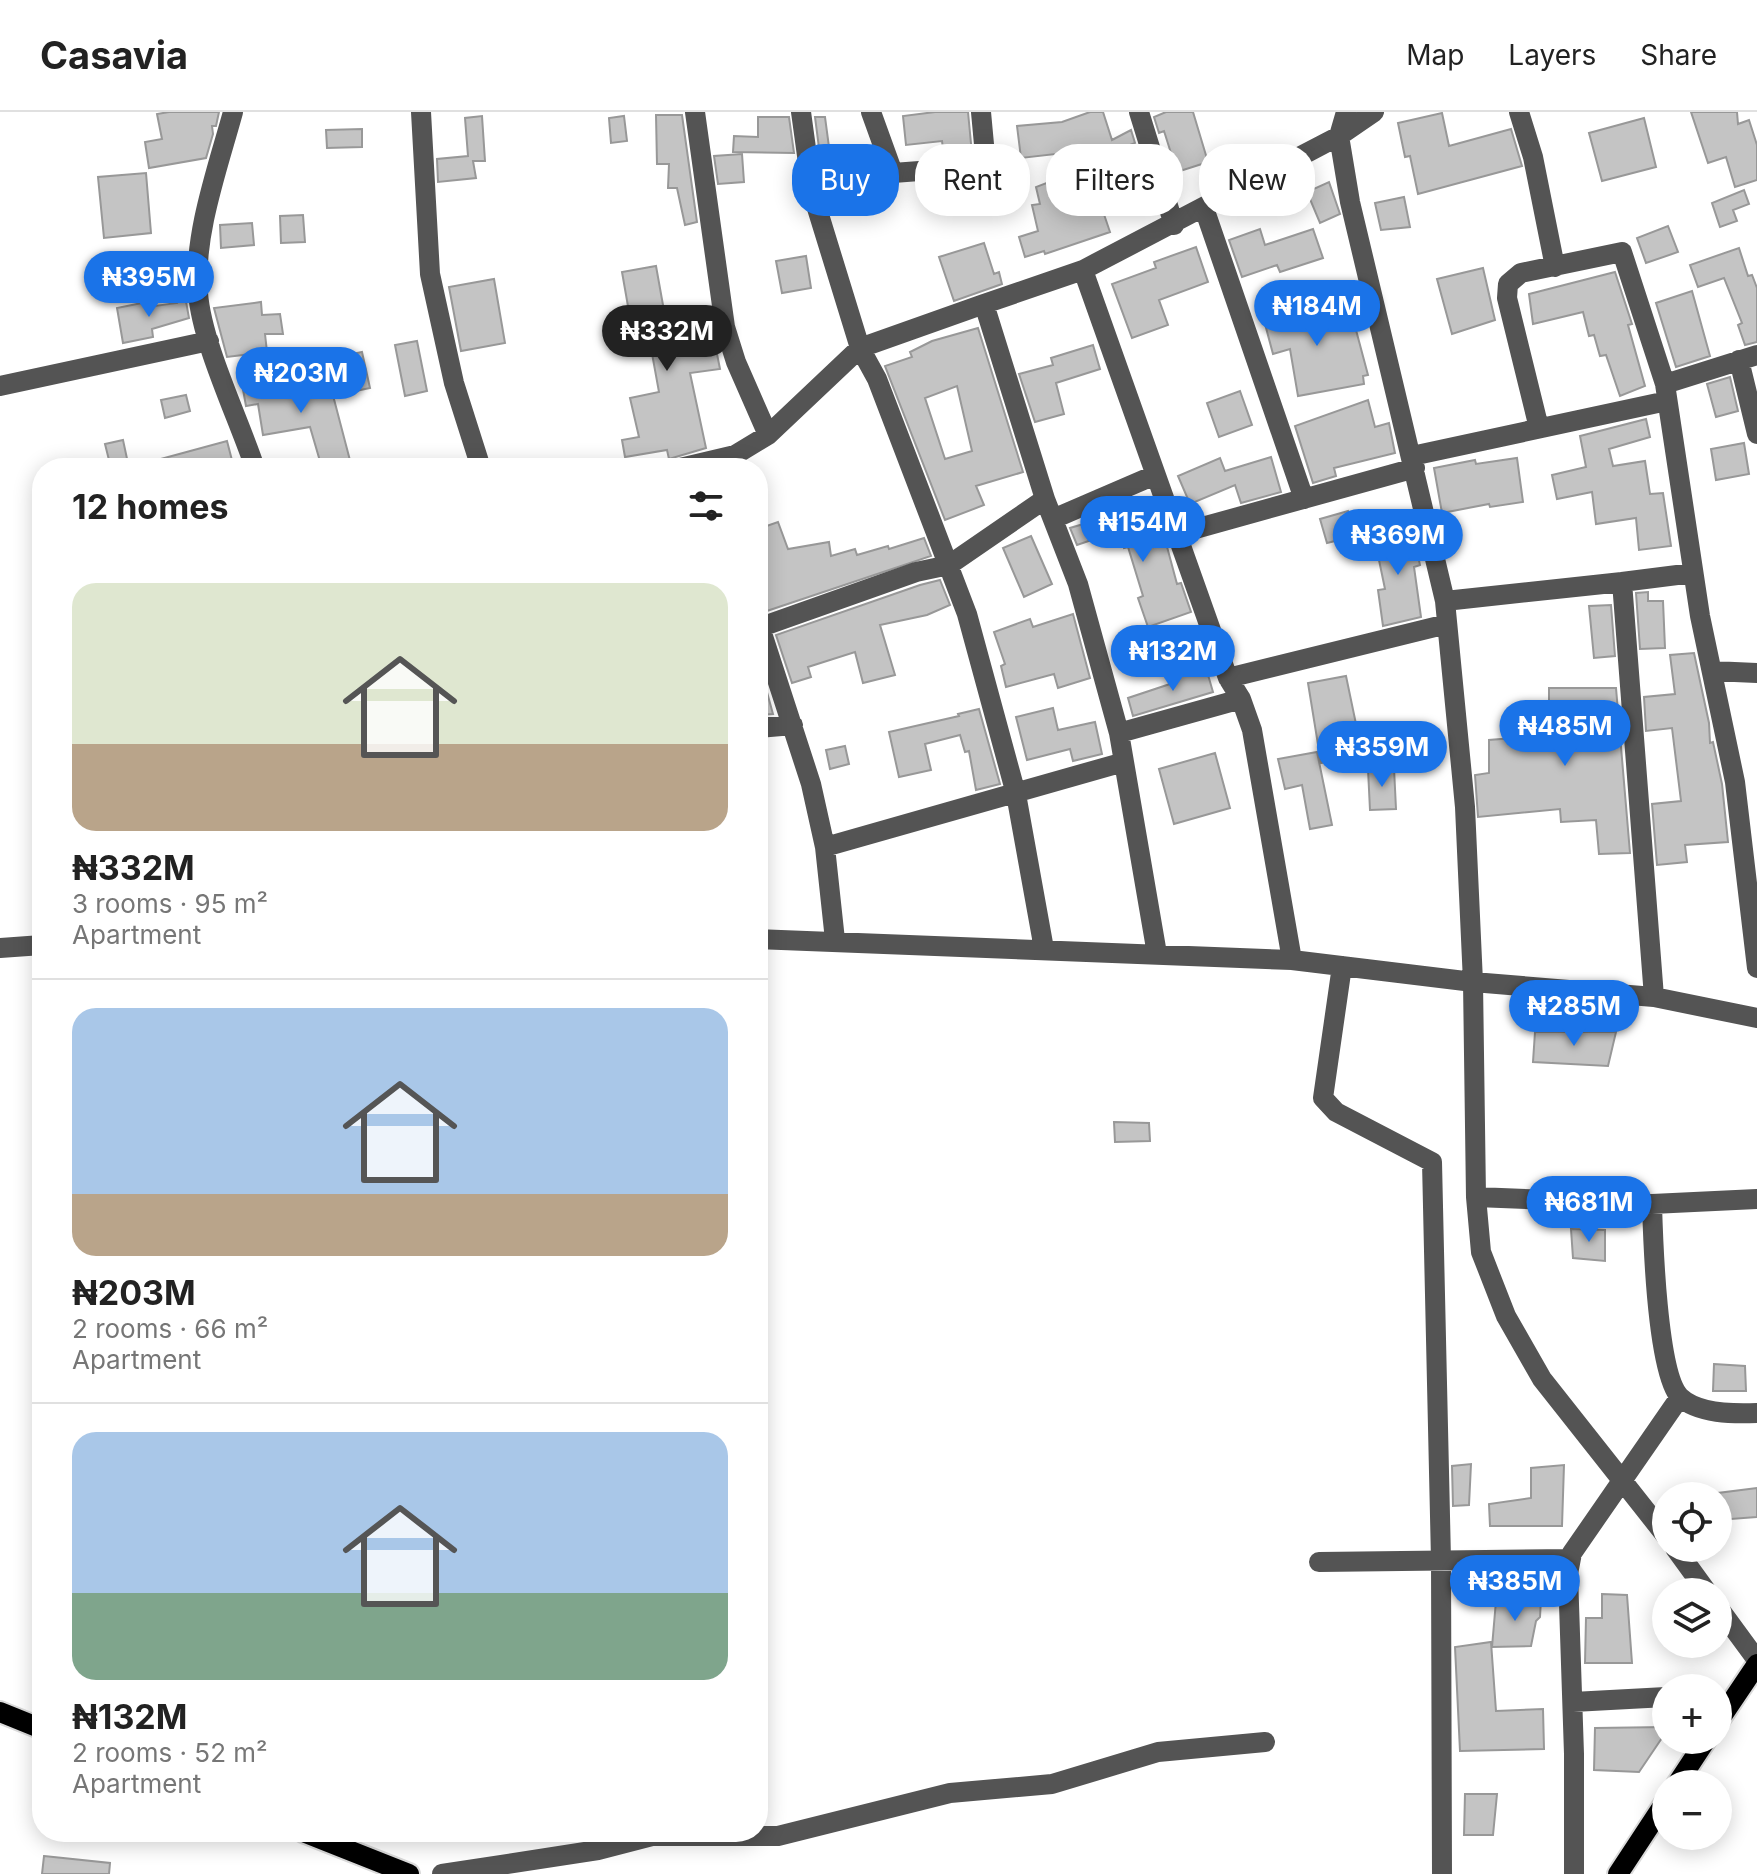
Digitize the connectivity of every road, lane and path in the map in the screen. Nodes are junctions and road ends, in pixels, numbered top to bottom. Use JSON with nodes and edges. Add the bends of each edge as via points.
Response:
{"nodes":[{"id":1,"x":233,"y":112,"type":"edge"},
{"id":2,"x":421,"y":112,"type":"edge"},
{"id":3,"x":695,"y":112,"type":"edge"},
{"id":4,"x":801,"y":112,"type":"edge"},
{"id":5,"x":871,"y":112,"type":"edge"},
{"id":6,"x":981,"y":112,"type":"edge"},
{"id":7,"x":1139,"y":112,"type":"edge"},
{"id":8,"x":1346,"y":112,"type":"edge"},
{"id":9,"x":1374,"y":112,"type":"edge"},
{"id":10,"x":1519,"y":112,"type":"edge"},
{"id":11,"x":1339,"y":136,"type":"junction"},
{"id":12,"x":805,"y":144,"type":"edge"},
{"id":13,"x":883,"y":144,"type":"edge"},
{"id":14,"x":1315,"y":149,"type":"edge"},
{"id":15,"x":899,"y":173,"type":"edge"},
{"id":16,"x":1199,"y":211,"type":"edge"},
{"id":17,"x":819,"y":216,"type":"edge"},
{"id":18,"x":1207,"y":216,"type":"edge"},
{"id":19,"x":1174,"y":225,"type":"junction"},
{"id":20,"x":1555,"y":267,"type":"junction"},
{"id":21,"x":1083,"y":270,"type":"junction"},
{"id":22,"x":984,"y":304,"type":"junction"},
{"id":23,"x":209,"y":341,"type":"junction"},
{"id":24,"x":860,"y":348,"type":"junction"},
{"id":25,"x":1748,"y":358,"type":"edge"},
{"id":26,"x":0,"y":386,"type":"edge"},
{"id":27,"x":1666,"y":392,"type":"junction"},
{"id":28,"x":1539,"y":428,"type":"junction"},
{"id":29,"x":1757,"y":434,"type":"edge"},
{"id":30,"x":768,"y":435,"type":"junction"},
{"id":31,"x":251,"y":458,"type":"edge"},
{"id":32,"x":478,"y":458,"type":"edge"},
{"id":33,"x":723,"y":458,"type":"edge"},
{"id":34,"x":1414,"y":462,"type":"junction"},
{"id":35,"x":1155,"y":475,"type":"junction"},
{"id":36,"x":1045,"y":499,"type":"junction"},
{"id":37,"x":1304,"y":499,"type":"junction"},
{"id":38,"x":1053,"y":519,"type":"junction"},
{"id":39,"x":1177,"y":534,"type":"junction"},
{"id":40,"x":949,"y":565,"type":"junction"},
{"id":41,"x":1693,"y":573,"type":"junction"},
{"id":42,"x":1622,"y":582,"type":"junction"},
{"id":43,"x":1445,"y":601,"type":"junction"},
{"id":44,"x":1447,"y":624,"type":"junction"},
{"id":45,"x":768,"y":625,"type":"edge"},
{"id":46,"x":768,"y":654,"type":"edge"},
{"id":47,"x":1712,"y":671,"type":"junction"},
{"id":48,"x":1757,"y":673,"type":"edge"},
{"id":49,"x":1228,"y":678,"type":"junction"},
{"id":50,"x":1241,"y":699,"type":"junction"},
{"id":51,"x":793,"y":725,"type":"junction"},
{"id":52,"x":768,"y":727,"type":"edge"},
{"id":53,"x":1119,"y":733,"type":"junction"},
{"id":54,"x":1124,"y":762,"type":"junction"},
{"id":55,"x":1016,"y":794,"type":"junction"},
{"id":56,"x":825,"y":847,"type":"junction"},
{"id":57,"x":768,"y":939,"type":"edge"},
{"id":58,"x":835,"y":940,"type":"junction"},
{"id":59,"x":32,"y":946,"type":"edge"},
{"id":60,"x":0,"y":948,"type":"edge"},
{"id":61,"x":1044,"y":949,"type":"junction"},
{"id":62,"x":1157,"y":954,"type":"junction"},
{"id":63,"x":1292,"y":960,"type":"junction"},
{"id":64,"x":1342,"y":966,"type":"junction"},
{"id":65,"x":1757,"y":968,"type":"edge"},
{"id":66,"x":1473,"y":982,"type":"junction"},
{"id":67,"x":1654,"y":997,"type":"junction"},
{"id":68,"x":1757,"y":1018,"type":"edge"},
{"id":69,"x":1476,"y":1197,"type":"junction"},
{"id":70,"x":1757,"y":1199,"type":"edge"},
{"id":71,"x":1652,"y":1204,"type":"junction"},
{"id":72,"x":1680,"y":1397,"type":"junction"},
{"id":73,"x":1757,"y":1413,"type":"edge"},
{"id":74,"x":1623,"y":1478,"type":"junction"},
{"id":75,"x":1652,"y":1517,"type":"edge"},
{"id":76,"x":1571,"y":1559,"type":"junction"},
{"id":77,"x":1441,"y":1560,"type":"junction"},
{"id":78,"x":1319,"y":1562,"type":"dead end"},
{"id":79,"x":1732,"y":1627,"type":"edge"},
{"id":80,"x":1757,"y":1662,"type":"edge"},
{"id":81,"x":1732,"y":1689,"type":"edge"},
{"id":82,"x":1652,"y":1698,"type":"edge"},
{"id":83,"x":1573,"y":1702,"type":"junction"},
{"id":84,"x":0,"y":1712,"type":"edge"},
{"id":85,"x":32,"y":1725,"type":"edge"},
{"id":86,"x":1265,"y":1742,"type":"dead end"},
{"id":87,"x":1652,"y":1822,"type":"edge"},
{"id":88,"x":768,"y":1836,"type":"edge"},
{"id":89,"x":328,"y":1842,"type":"edge"},
{"id":90,"x":629,"y":1842,"type":"edge"},
{"id":91,"x":409,"y":1874,"type":"edge"},
{"id":92,"x":442,"y":1874,"type":"edge"},
{"id":93,"x":1442,"y":1874,"type":"edge"},
{"id":94,"x":1574,"y":1874,"type":"edge"},
{"id":95,"x":1618,"y":1874,"type":"edge"}],
"edges":[{"from":1,"to":23,"type":"street","via":[[207,208],[198,266],[198,294]]},
{"from":2,"to":32,"type":"street","via":[[430,274],[454,383]]},
{"from":3,"to":30,"type":"street","via":[[725,327]]},
{"from":4,"to":12,"type":"street"},
{"from":5,"to":13,"type":"street"},
{"from":6,"to":15,"type":"street","via":[[986,166]]},
{"from":7,"to":19,"type":"street"},
{"from":8,"to":11,"type":"street"},
{"from":9,"to":11,"type":"street"},
{"from":10,"to":20,"type":"street"},
{"from":11,"to":14,"type":"street"},
{"from":11,"to":34,"type":"street","via":[[1374,312]]},
{"from":16,"to":19,"type":"street"},
{"from":17,"to":24,"type":"street"},
{"from":18,"to":37,"type":"street"},
{"from":19,"to":21,"type":"street"},
{"from":20,"to":27,"type":"street","via":[[1622,252]]},
{"from":20,"to":28,"type":"street","via":[[1521,273],[1508,284]]},
{"from":21,"to":22,"type":"street"},
{"from":21,"to":35,"type":"street"},
{"from":22,"to":24,"type":"street"},
{"from":22,"to":36,"type":"street"},
{"from":23,"to":26,"type":"street"},
{"from":23,"to":31,"type":"street"},
{"from":24,"to":30,"type":"street"},
{"from":24,"to":40,"type":"street"},
{"from":25,"to":27,"type":"street"},
{"from":25,"to":29,"type":"street"},
{"from":27,"to":28,"type":"street"},
{"from":27,"to":41,"type":"street"},
{"from":28,"to":34,"type":"street"},
{"from":30,"to":33,"type":"street"},
{"from":34,"to":37,"type":"street"},
{"from":34,"to":43,"type":"street"},
{"from":35,"to":38,"type":"street"},
{"from":35,"to":39,"type":"street"},
{"from":36,"to":38,"type":"street"},
{"from":36,"to":40,"type":"street"},
{"from":37,"to":39,"type":"street"},
{"from":38,"to":53,"type":"street","via":[[1078,584]]},
{"from":39,"to":49,"type":"street"},
{"from":40,"to":45,"type":"street"},
{"from":40,"to":55,"type":"street"},
{"from":41,"to":42,"type":"street"},
{"from":41,"to":47,"type":"street"},
{"from":42,"to":43,"type":"street"},
{"from":42,"to":67,"type":"street"},
{"from":43,"to":44,"type":"street"},
{"from":44,"to":49,"type":"street"},
{"from":44,"to":66,"type":"street","via":[[1465,807]]},
{"from":46,"to":51,"type":"street"},
{"from":47,"to":48,"type":"street"},
{"from":47,"to":65,"type":"street","via":[[1735,782]]},
{"from":49,"to":50,"type":"street"},
{"from":50,"to":53,"type":"street"},
{"from":50,"to":63,"type":"street","via":[[1252,730]]},
{"from":51,"to":52,"type":"street"},
{"from":51,"to":56,"type":"street"},
{"from":53,"to":54,"type":"street"},
{"from":54,"to":55,"type":"street"},
{"from":54,"to":62,"type":"street"},
{"from":55,"to":56,"type":"street"},
{"from":55,"to":61,"type":"street"},
{"from":56,"to":58,"type":"street"},
{"from":57,"to":58,"type":"street"},
{"from":58,"to":61,"type":"street"},
{"from":59,"to":60,"type":"street"},
{"from":61,"to":62,"type":"street"},
{"from":62,"to":63,"type":"street"},
{"from":63,"to":64,"type":"street"},
{"from":64,"to":66,"type":"street"},
{"from":64,"to":77,"type":"street","via":[[1323,1098],[1336,1112],[1432,1162]]},
{"from":66,"to":67,"type":"street"},
{"from":66,"to":69,"type":"street"},
{"from":67,"to":68,"type":"street"},
{"from":69,"to":71,"type":"street"},
{"from":69,"to":74,"type":"street","via":[[1481,1252],[1506,1316],[1542,1379]]},
{"from":70,"to":71,"type":"street"},
{"from":71,"to":72,"type":"street","via":[[1656,1298],[1669,1375]]},
{"from":72,"to":73,"type":"street","via":[[1730,1414]]},
{"from":72,"to":74,"type":"street"},
{"from":74,"to":75,"type":"street"},
{"from":74,"to":76,"type":"street"},
{"from":76,"to":77,"type":"street"},
{"from":76,"to":83,"type":"street"},
{"from":77,"to":78,"type":"street"},
{"from":77,"to":93,"type":"street"},
{"from":79,"to":80,"type":"street"},
{"from":80,"to":81,"type":"main road"},
{"from":82,"to":83,"type":"street"},
{"from":83,"to":94,"type":"street"},
{"from":84,"to":85,"type":"main road"},
{"from":86,"to":88,"type":"street","via":[[1158,1752],[1052,1784],[950,1793]]},
{"from":87,"to":95,"type":"main road"},
{"from":89,"to":91,"type":"main road"},
{"from":90,"to":92,"type":"street"}]}
